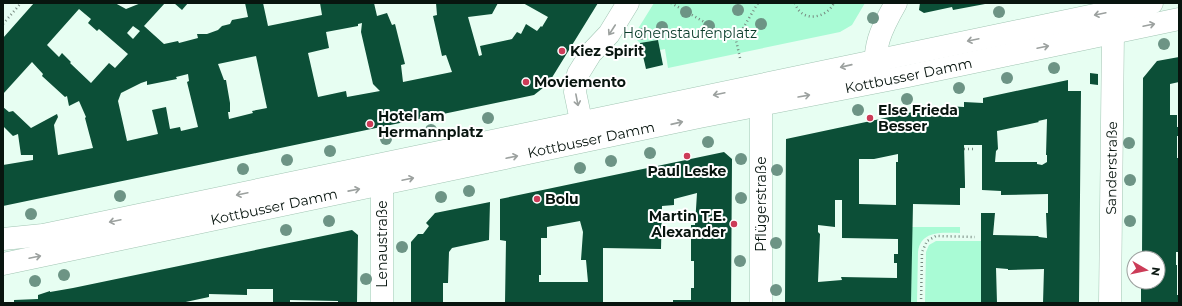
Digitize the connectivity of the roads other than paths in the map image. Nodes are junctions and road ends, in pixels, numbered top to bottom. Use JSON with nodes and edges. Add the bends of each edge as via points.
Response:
{"nodes":[{"id":1,"x":628,"y":3,"type":"edge"},
{"id":2,"x":896,"y":3,"type":"edge"},
{"id":3,"x":1152,"y":3,"type":"edge"},
{"id":4,"x":1179,"y":18,"type":"edge"},
{"id":5,"x":1113,"y":32,"type":"junction"},
{"id":6,"x":874,"y":60,"type":"junction"},
{"id":7,"x":877,"y":82,"type":"junction"},
{"id":8,"x":761,"y":105,"type":"junction"},
{"id":9,"x":583,"y":132,"type":"junction"},
{"id":10,"x":382,"y":184,"type":"junction"},
{"id":11,"x":3,"y":239,"type":"edge"},
{"id":12,"x":3,"y":264,"type":"edge"},
{"id":13,"x":382,"y":303,"type":"edge"},
{"id":14,"x":761,"y":303,"type":"edge"},
{"id":15,"x":1110,"y":303,"type":"edge"}],
"edges":[{"from":1,"to":9,"type":"main road","one_way":true,"via":[[609,34],[591,53],[578,74],[576,92]]},
{"from":2,"to":6,"type":"main road","via":[[882,28]]},
{"from":3,"to":6,"type":"main road","name":"Kottbusser Damm","one_way":true},
{"from":5,"to":4,"type":"main road","name":"Kottbusser Damm","one_way":true},
{"from":7,"to":5,"type":"main road","name":"Kottbusser Damm","one_way":true},
{"from":5,"to":15,"type":"main road","name":"Sanderstraße"},
{"from":6,"to":7,"type":"main road"},
{"from":6,"to":9,"type":"main road","name":"Kottbusser Damm","one_way":true},
{"from":8,"to":7,"type":"main road","name":"Kottbusser Damm","one_way":true},
{"from":9,"to":8,"type":"main road","name":"Kottbusser Damm","one_way":true},
{"from":8,"to":14,"type":"main road","name":"Pflügerstraße"},
{"from":10,"to":9,"type":"main road","name":"Kottbusser Damm","one_way":true},
{"from":9,"to":11,"type":"main road","name":"Kottbusser Damm","one_way":true,"via":[[43,235]]},
{"from":12,"to":10,"type":"main road","name":"Kottbusser Damm","one_way":true},
{"from":10,"to":13,"type":"main road","name":"Lenaustraße"}]}
